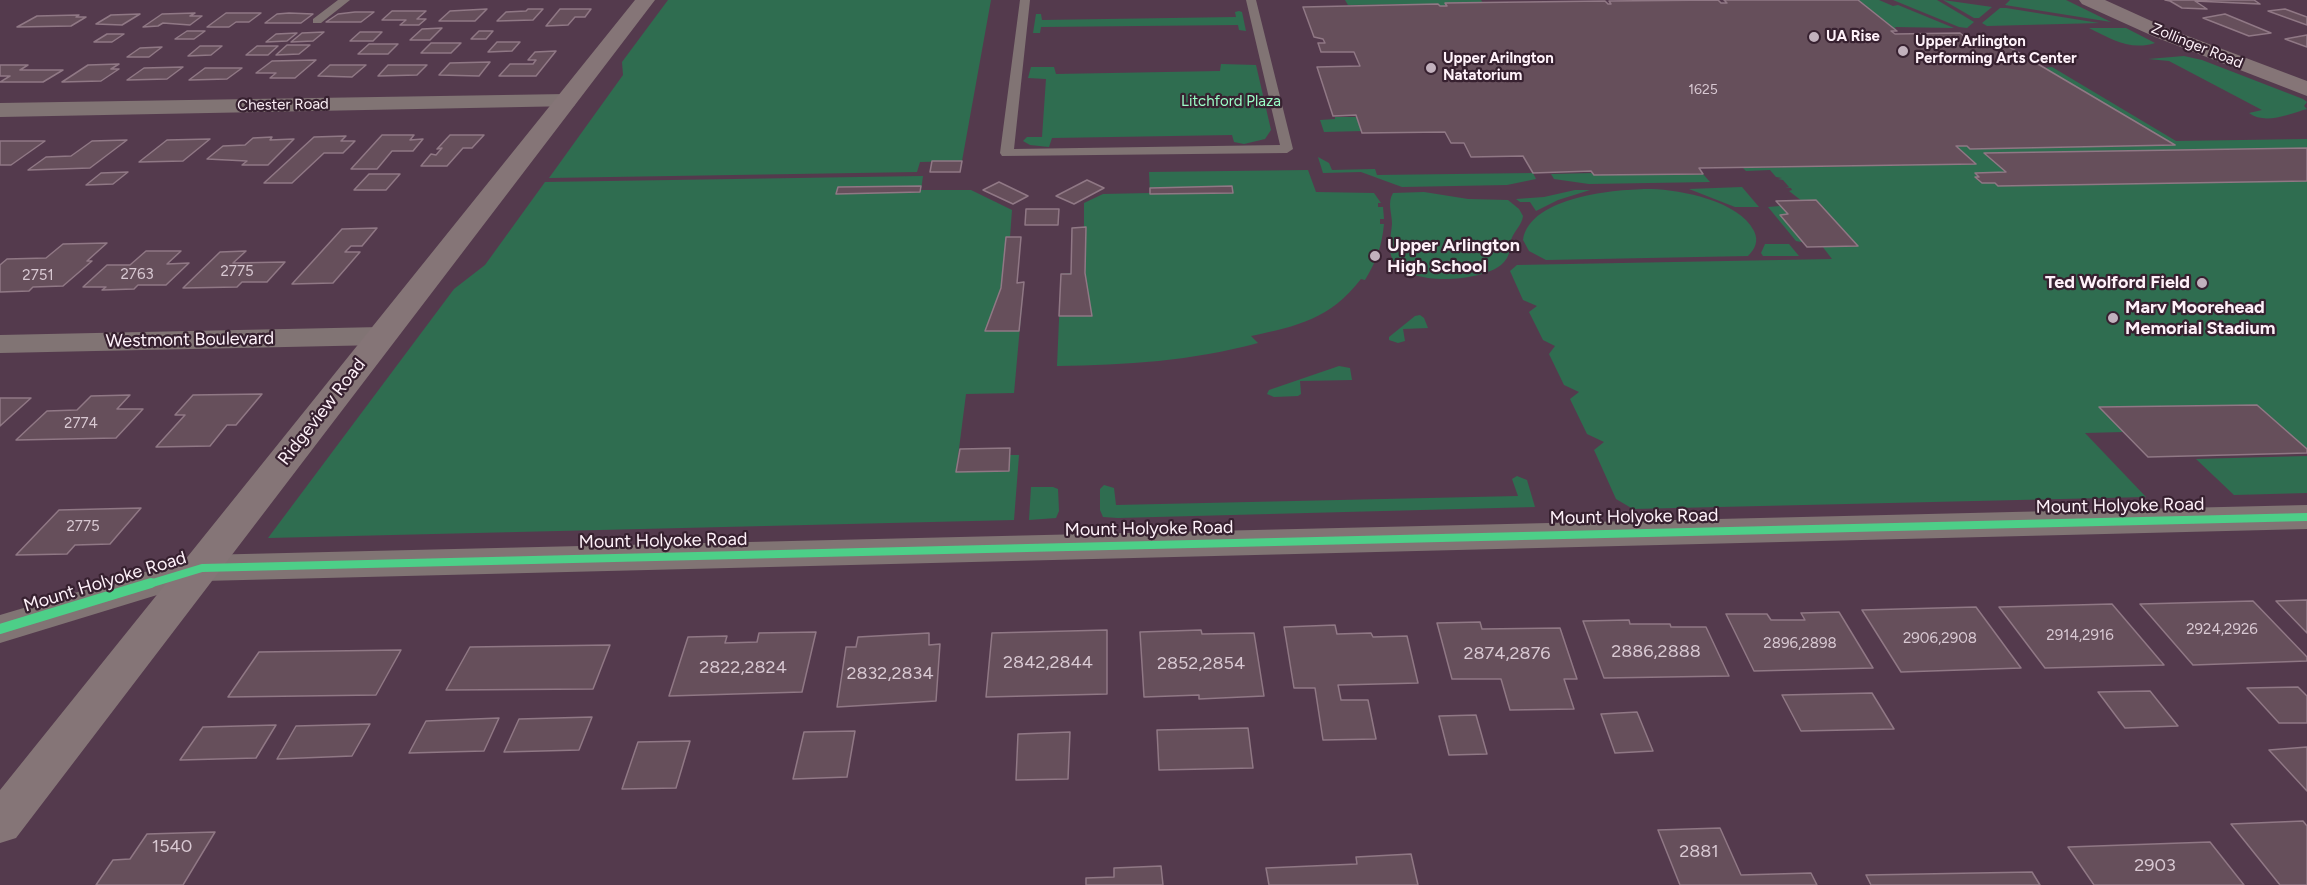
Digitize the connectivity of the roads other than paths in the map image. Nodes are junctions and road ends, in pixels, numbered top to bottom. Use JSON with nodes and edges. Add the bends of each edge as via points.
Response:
{"nodes":[{"id":1,"x":345,"y":0,"type":"edge"},
{"id":2,"x":645,"y":0,"type":"edge"},
{"id":3,"x":1025,"y":0,"type":"edge"},
{"id":4,"x":1251,"y":0,"type":"edge"},
{"id":5,"x":2089,"y":0,"type":"edge"},
{"id":6,"x":317,"y":21,"type":"dead end"},
{"id":7,"x":2307,"y":89,"type":"edge"},
{"id":8,"x":566,"y":101,"type":"junction"},
{"id":9,"x":0,"y":110,"type":"edge"},
{"id":10,"x":381,"y":336,"type":"junction"},
{"id":11,"x":0,"y":344,"type":"edge"},
{"id":12,"x":2307,"y":517,"type":"edge"},
{"id":13,"x":202,"y":568,"type":"junction"},
{"id":14,"x":0,"y":629,"type":"edge"},
{"id":15,"x":0,"y":824,"type":"edge"}],
"edges":[{"from":1,"to":6,"type":"lane"},
{"from":2,"to":8,"type":"street","name":"Ridgeview Road"},
{"from":3,"to":4,"type":"lane","via":[[1006,153],[1287,149]]},
{"from":5,"to":7,"type":"street","name":"Zollinger Road"},
{"from":8,"to":9,"type":"street","name":"Chester Road"},
{"from":8,"to":10,"type":"street","name":"Ridgeview Road"},
{"from":10,"to":11,"type":"street","name":"Westmont Boulevard"},
{"from":10,"to":13,"type":"street","name":"Ridgeview Road"},
{"from":12,"to":13,"type":"street","name":"Mount Holyoke Road"},
{"from":13,"to":14,"type":"street","name":"Mount Holyoke Road"},
{"from":13,"to":15,"type":"street","name":"Ridgeview Road"}]}
